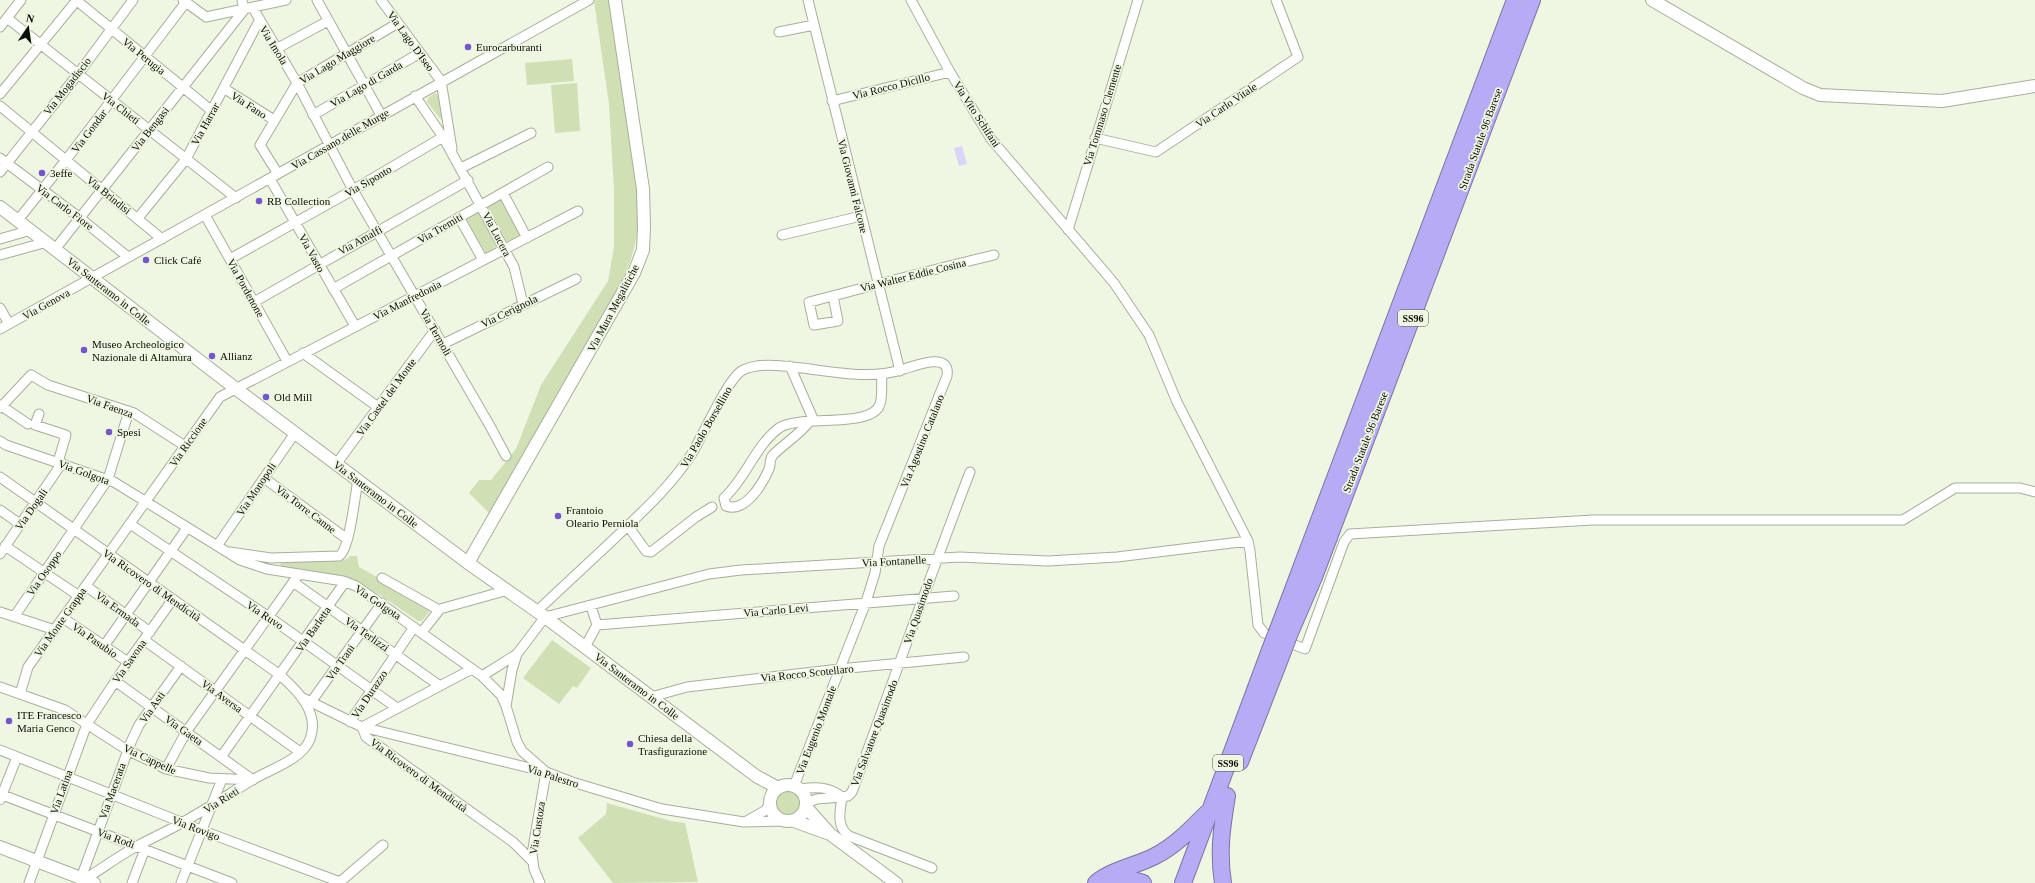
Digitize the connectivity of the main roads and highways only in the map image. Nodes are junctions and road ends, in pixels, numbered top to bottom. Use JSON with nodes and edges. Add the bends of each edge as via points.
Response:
{"nodes":[{"id":1,"x":615,"y":0,"type":"edge"},
{"id":2,"x":1515,"y":0,"type":"edge"},
{"id":3,"x":1532,"y":0,"type":"edge"},
{"id":4,"x":1652,"y":0,"type":"edge"},
{"id":5,"x":2035,"y":86,"type":"edge"},
{"id":6,"x":0,"y":206,"type":"edge"},
{"id":7,"x":468,"y":563,"type":"junction"},
{"id":8,"x":1281,"y":639,"type":"junction"},
{"id":9,"x":756,"y":776,"type":"junction"},
{"id":10,"x":778,"y":788,"type":"junction"},
{"id":11,"x":1227,"y":796,"type":"junction"},
{"id":12,"x":770,"y":801,"type":"junction"},
{"id":13,"x":806,"y":805,"type":"junction"},
{"id":14,"x":1211,"y":809,"type":"junction"},
{"id":15,"x":789,"y":821,"type":"junction"},
{"id":16,"x":830,"y":834,"type":"junction"},
{"id":17,"x":0,"y":847,"type":"edge"},
{"id":18,"x":85,"y":880,"type":"edge"},
{"id":19,"x":1099,"y":881,"type":"edge"},
{"id":20,"x":896,"y":883,"type":"edge"},
{"id":21,"x":1143,"y":883,"type":"edge"},
{"id":22,"x":1183,"y":883,"type":"edge"},
{"id":23,"x":1194,"y":883,"type":"edge"},
{"id":24,"x":1223,"y":883,"type":"edge"}],
"edges":[{"from":1,"to":7,"type":"main road","name":"Via Mura Megalitiche","via":[[643,189],[643,250],[634,273]]},
{"from":2,"to":8,"type":"highway","name":"Strada Statale 96 Barese","number":"SS96"},
{"from":3,"to":8,"type":"highway","name":"Strada Statale 96 Barese","number":"SS96","via":[[1314,577]]},
{"from":4,"to":5,"type":"main road","via":[[1803,88],[1820,95],[1942,101]]},
{"from":6,"to":7,"type":"main road","name":"Via Santeramo in Colle","via":[[92,279]]},
{"from":7,"to":9,"type":"main road","name":"Via Santeramo in Colle","via":[[585,646]]},
{"from":8,"to":11,"type":"highway","name":"Strada Statale 96 Barese","number":"SS96"},
{"from":8,"to":14,"type":"highway","name":"Strada Statale 96 Barese","number":"SS96"},
{"from":9,"to":10,"type":"main road"},
{"from":9,"to":12,"type":"main road"},
{"from":10,"to":12,"type":"main road"},
{"from":10,"to":13,"type":"main road","via":[[796,787],[803,793]]},
{"from":11,"to":23,"type":"highway","name":"Strada Statale 96 Barese","number":"SS96"},
{"from":11,"to":24,"type":"highway","via":[[1221,833],[1220,861]]},
{"from":12,"to":15,"type":"main road","via":[[772,812],[779,819]]},
{"from":13,"to":15,"type":"main road","via":[[800,818]]},
{"from":13,"to":16,"type":"main road","name":"Via Palestro"},
{"from":14,"to":19,"type":"highway","via":[[1178,841],[1155,856]]},
{"from":14,"to":22,"type":"highway","name":"Strada Statale 96 Barese","number":"SS96"},
{"from":15,"to":16,"type":"main road","name":"Via Palestro"},
{"from":16,"to":20,"type":"main road","name":"Via Palestro"},
{"from":17,"to":18,"type":"main road"},
{"from":19,"to":21,"type":"highway","via":[[1122,877]]}]}
